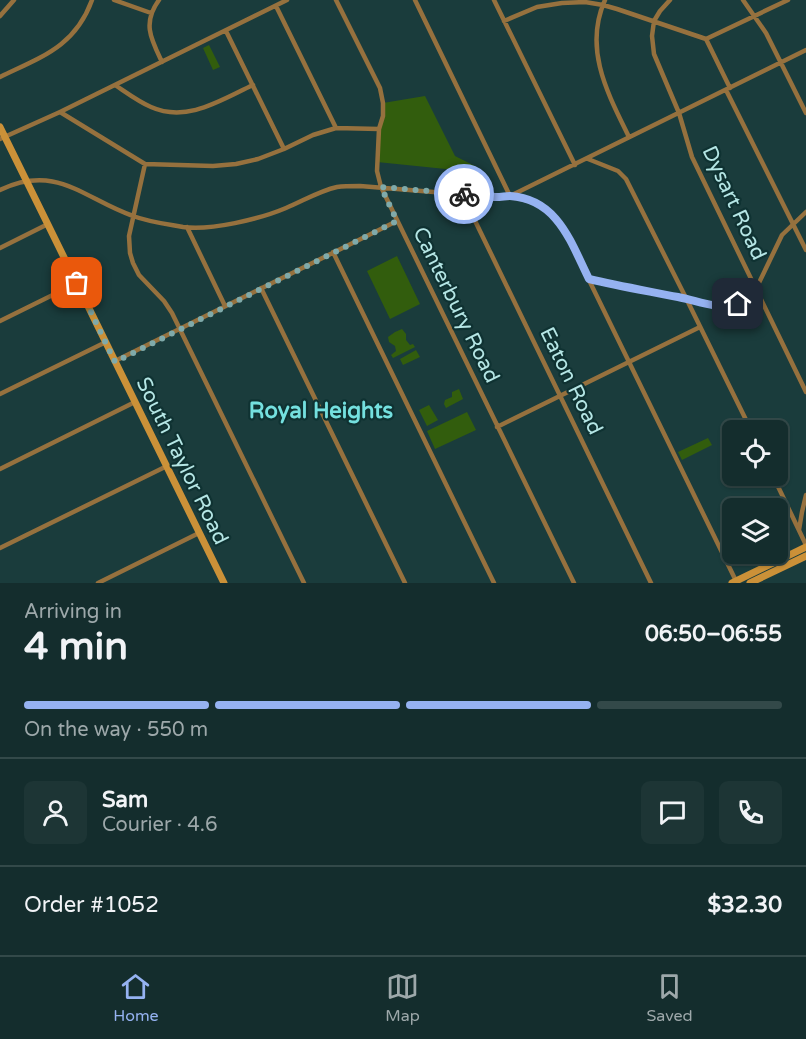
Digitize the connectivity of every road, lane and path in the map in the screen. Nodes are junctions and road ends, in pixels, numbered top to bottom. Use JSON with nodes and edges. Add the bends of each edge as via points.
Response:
{"nodes":[{"id":1,"x":14,"y":0,"type":"edge"},
{"id":2,"x":92,"y":0,"type":"edge"},
{"id":3,"x":114,"y":0,"type":"edge"},
{"id":4,"x":159,"y":0,"type":"edge"},
{"id":5,"x":287,"y":0,"type":"edge"},
{"id":6,"x":336,"y":0,"type":"edge"},
{"id":7,"x":415,"y":0,"type":"edge"},
{"id":8,"x":494,"y":0,"type":"edge"},
{"id":9,"x":670,"y":0,"type":"edge"},
{"id":10,"x":743,"y":0,"type":"edge"},
{"id":11,"x":788,"y":0,"type":"edge"},
{"id":12,"x":604,"y":2,"type":"edge"},
{"id":13,"x":276,"y":6,"type":"junction"},
{"id":14,"x":151,"y":13,"type":"junction"},
{"id":15,"x":754,"y":15,"type":"junction"},
{"id":16,"x":0,"y":16,"type":"edge"},
{"id":17,"x":504,"y":21,"type":"junction"},
{"id":18,"x":654,"y":21,"type":"junction"},
{"id":19,"x":226,"y":31,"type":"junction"},
{"id":20,"x":706,"y":39,"type":"junction"},
{"id":21,"x":806,"y":51,"type":"edge"},
{"id":22,"x":162,"y":62,"type":"junction"},
{"id":23,"x":781,"y":62,"type":"junction"},
{"id":24,"x":0,"y":76,"type":"edge"},
{"id":25,"x":253,"y":85,"type":"junction"},
{"id":26,"x":115,"y":86,"type":"junction"},
{"id":27,"x":728,"y":89,"type":"junction"},
{"id":28,"x":60,"y":112,"type":"junction"},
{"id":29,"x":679,"y":113,"type":"junction"},
{"id":30,"x":806,"y":113,"type":"edge"},
{"id":31,"x":0,"y":127,"type":"edge"},
{"id":32,"x":336,"y":128,"type":"junction"},
{"id":33,"x":379,"y":129,"type":"junction"},
{"id":34,"x":629,"y":137,"type":"junction"},
{"id":35,"x":3,"y":138,"type":"edge"},
{"id":36,"x":284,"y":149,"type":"junction"},
{"id":37,"x":588,"y":158,"type":"junction"},
{"id":38,"x":145,"y":164,"type":"junction"},
{"id":39,"x":575,"y":165,"type":"junction"},
{"id":40,"x":27,"y":181,"type":"junction"},
{"id":41,"x":381,"y":187,"type":"junction"},
{"id":42,"x":0,"y":190,"type":"edge"},
{"id":43,"x":462,"y":194,"type":"junction"},
{"id":44,"x":510,"y":196,"type":"junction"},
{"id":45,"x":806,"y":212,"type":"edge"},
{"id":46,"x":134,"y":216,"type":"junction"},
{"id":47,"x":397,"y":221,"type":"junction"},
{"id":48,"x":48,"y":224,"type":"junction"},
{"id":49,"x":793,"y":224,"type":"junction"},
{"id":50,"x":187,"y":227,"type":"junction"},
{"id":51,"x":0,"y":248,"type":"edge"},
{"id":52,"x":806,"y":250,"type":"edge"},
{"id":53,"x":333,"y":252,"type":"junction"},
{"id":54,"x":589,"y":279,"type":"junction"},
{"id":55,"x":77,"y":283,"type":"junction"},
{"id":56,"x":261,"y":288,"type":"junction"},
{"id":57,"x":756,"y":289,"type":"junction"},
{"id":58,"x":686,"y":298,"type":"junction"},
{"id":59,"x":225,"y":306,"type":"junction"},
{"id":60,"x":0,"y":321,"type":"edge"},
{"id":61,"x":700,"y":327,"type":"junction"},
{"id":62,"x":179,"y":329,"type":"junction"},
{"id":63,"x":105,"y":342,"type":"junction"},
{"id":64,"x":115,"y":362,"type":"junction"},
{"id":65,"x":629,"y":362,"type":"junction"},
{"id":66,"x":806,"y":392,"type":"edge"},
{"id":67,"x":0,"y":394,"type":"edge"},
{"id":68,"x":560,"y":396,"type":"junction"},
{"id":69,"x":135,"y":402,"type":"junction"},
{"id":70,"x":746,"y":420,"type":"edge"},
{"id":71,"x":497,"y":427,"type":"junction"},
{"id":72,"x":166,"y":466,"type":"junction"},
{"id":73,"x":0,"y":469,"type":"edge"},
{"id":74,"x":778,"y":486,"type":"edge"},
{"id":75,"x":806,"y":495,"type":"edge"},
{"id":76,"x":799,"y":530,"type":"junction"},
{"id":77,"x":200,"y":533,"type":"junction"},
{"id":78,"x":806,"y":546,"type":"edge"},
{"id":79,"x":0,"y":548,"type":"edge"},
{"id":80,"x":806,"y":556,"type":"edge"},
{"id":81,"x":735,"y":582,"type":"edge"},
{"id":82,"x":98,"y":583,"type":"edge"},
{"id":83,"x":224,"y":583,"type":"edge"},
{"id":84,"x":304,"y":583,"type":"edge"},
{"id":85,"x":405,"y":583,"type":"edge"},
{"id":86,"x":494,"y":583,"type":"edge"},
{"id":87,"x":574,"y":583,"type":"edge"},
{"id":88,"x":651,"y":583,"type":"edge"},
{"id":89,"x":750,"y":583,"type":"edge"}],
"edges":[{"from":1,"to":16,"type":"street"},
{"from":2,"to":24,"type":"street","via":[[80,25],[60,46]]},
{"from":3,"to":14,"type":"street"},
{"from":4,"to":14,"type":"street"},
{"from":5,"to":13,"type":"street"},
{"from":6,"to":33,"type":"street","name":"Canterbury Road","via":[[380,88],[383,116]]},
{"from":7,"to":44,"type":"street"},
{"from":8,"to":17,"type":"street"},
{"from":9,"to":18,"type":"street"},
{"from":10,"to":15,"type":"street"},
{"from":11,"to":15,"type":"street"},
{"from":12,"to":17,"type":"street","via":[[548,5]]},
{"from":12,"to":18,"type":"street"},
{"from":12,"to":34,"type":"street","via":[[597,41],[599,68]]},
{"from":13,"to":19,"type":"street"},
{"from":13,"to":32,"type":"street"},
{"from":14,"to":22,"type":"street","via":[[150,34]]},
{"from":15,"to":20,"type":"street"},
{"from":15,"to":23,"type":"street"},
{"from":17,"to":39,"type":"street"},
{"from":18,"to":20,"type":"street"},
{"from":18,"to":29,"type":"street","name":"Dysart Road","via":[[654,54]]},
{"from":19,"to":22,"type":"street"},
{"from":19,"to":25,"type":"street"},
{"from":20,"to":27,"type":"street"},
{"from":21,"to":23,"type":"street"},
{"from":22,"to":26,"type":"street"},
{"from":23,"to":27,"type":"street"},
{"from":23,"to":30,"type":"street"},
{"from":25,"to":26,"type":"street","via":[[204,109],[176,113],[153,108]]},
{"from":25,"to":36,"type":"street"},
{"from":26,"to":28,"type":"street"},
{"from":27,"to":29,"type":"street"},
{"from":27,"to":49,"type":"street"},
{"from":28,"to":35,"type":"street"},
{"from":28,"to":38,"type":"street"},
{"from":29,"to":34,"type":"street"},
{"from":29,"to":57,"type":"street","name":"Dysart Road","via":[[692,157]]},
{"from":31,"to":35,"type":"main road","name":"South Taylor Road"},
{"from":32,"to":33,"type":"street"},
{"from":32,"to":36,"type":"street"},
{"from":33,"to":41,"type":"street","name":"Canterbury Road","via":[[377,171]]},
{"from":34,"to":37,"type":"street"},
{"from":35,"to":40,"type":"main road","name":"South Taylor Road"},
{"from":36,"to":38,"type":"street","via":[[236,164]]},
{"from":37,"to":39,"type":"street"},
{"from":37,"to":58,"type":"street","via":[[618,171],[626,179]]},
{"from":38,"to":46,"type":"street"},
{"from":39,"to":44,"type":"street"},
{"from":40,"to":42,"type":"street"},
{"from":40,"to":46,"type":"street","via":[[70,185]]},
{"from":40,"to":48,"type":"main road","name":"South Taylor Road"},
{"from":41,"to":43,"type":"street"},
{"from":41,"to":47,"type":"street","name":"Canterbury Road"},
{"from":41,"to":50,"type":"street","via":[[338,187],[256,218]]},
{"from":43,"to":44,"type":"street"},
{"from":43,"to":68,"type":"street","name":"Eaton Road"},
{"from":44,"to":54,"type":"street","via":[[539,205],[558,220]]},
{"from":45,"to":49,"type":"street"},
{"from":46,"to":50,"type":"street"},
{"from":46,"to":62,"type":"street","via":[[129,236],[133,264],[164,301]]},
{"from":47,"to":53,"type":"street"},
{"from":47,"to":71,"type":"street","name":"Canterbury Road"},
{"from":48,"to":51,"type":"street"},
{"from":48,"to":55,"type":"main road","name":"South Taylor Road"},
{"from":49,"to":52,"type":"street"},
{"from":49,"to":57,"type":"street","via":[[782,235]]},
{"from":50,"to":59,"type":"street"},
{"from":53,"to":56,"type":"street"},
{"from":53,"to":86,"type":"street"},
{"from":54,"to":58,"type":"street"},
{"from":54,"to":65,"type":"street"},
{"from":55,"to":60,"type":"street"},
{"from":55,"to":63,"type":"main road","name":"South Taylor Road"},
{"from":56,"to":59,"type":"street"},
{"from":56,"to":85,"type":"street"},
{"from":57,"to":58,"type":"street","via":[[743,301],[726,306]]},
{"from":57,"to":66,"type":"street","name":"Dysart Road"},
{"from":58,"to":61,"type":"street"},
{"from":59,"to":62,"type":"street"},
{"from":61,"to":65,"type":"street"},
{"from":61,"to":70,"type":"street"},
{"from":62,"to":64,"type":"street"},
{"from":62,"to":84,"type":"street"},
{"from":63,"to":64,"type":"main road","name":"South Taylor Road"},
{"from":63,"to":67,"type":"street"},
{"from":64,"to":69,"type":"main road","name":"South Taylor Road"},
{"from":65,"to":68,"type":"street"},
{"from":65,"to":81,"type":"street"},
{"from":68,"to":71,"type":"street"},
{"from":68,"to":88,"type":"street","name":"Eaton Road"},
{"from":69,"to":72,"type":"main road","name":"South Taylor Road"},
{"from":69,"to":73,"type":"street"},
{"from":71,"to":87,"type":"street","name":"Canterbury Road"},
{"from":72,"to":77,"type":"main road","name":"South Taylor Road"},
{"from":72,"to":79,"type":"street"},
{"from":74,"to":76,"type":"street"},
{"from":75,"to":76,"type":"street"},
{"from":76,"to":78,"type":"street"},
{"from":77,"to":82,"type":"street"},
{"from":77,"to":83,"type":"main road","name":"South Taylor Road"},
{"from":78,"to":81,"type":"main road"},
{"from":80,"to":89,"type":"main road"}]}
